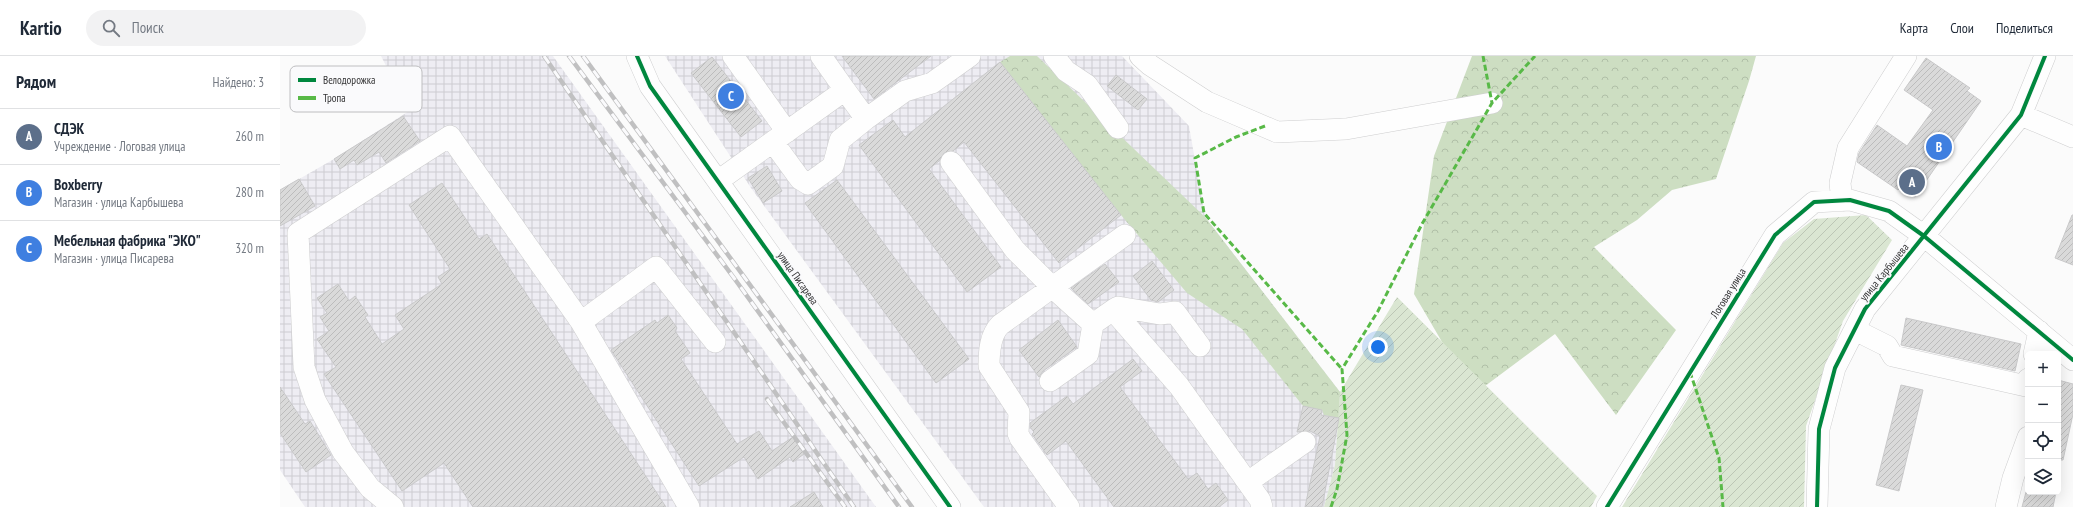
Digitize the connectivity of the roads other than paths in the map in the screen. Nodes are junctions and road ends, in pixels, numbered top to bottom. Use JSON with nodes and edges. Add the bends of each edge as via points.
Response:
{"nodes":[{"id":1,"x":637,"y":56,"type":"edge"},
{"id":2,"x":733,"y":56,"type":"edge"},
{"id":3,"x":821,"y":56,"type":"edge"},
{"id":4,"x":970,"y":56,"type":"edge"},
{"id":5,"x":1054,"y":56,"type":"edge"},
{"id":6,"x":1140,"y":56,"type":"edge"},
{"id":7,"x":1906,"y":56,"type":"edge"},
{"id":8,"x":2045,"y":56,"type":"edge"},
{"id":9,"x":845,"y":90,"type":"junction"},
{"id":10,"x":1492,"y":103,"type":"dead end"},
{"id":11,"x":2021,"y":115,"type":"junction"},
{"id":12,"x":866,"y":119,"type":"junction"},
{"id":13,"x":1118,"y":128,"type":"dead end"},
{"id":14,"x":780,"y":137,"type":"junction"},
{"id":15,"x":2073,"y":137,"type":"edge"},
{"id":16,"x":951,"y":162,"type":"dead end"},
{"id":17,"x":718,"y":181,"type":"junction"},
{"id":18,"x":1842,"y":201,"type":"junction"},
{"id":19,"x":1125,"y":236,"type":"dead end"},
{"id":20,"x":1924,"y":236,"type":"junction"},
{"id":21,"x":1052,"y":288,"type":"junction"},
{"id":22,"x":1113,"y":310,"type":"junction"},
{"id":23,"x":581,"y":322,"type":"junction"},
{"id":24,"x":1093,"y":324,"type":"junction"},
{"id":25,"x":1855,"y":330,"type":"junction"},
{"id":26,"x":2039,"y":331,"type":"junction"},
{"id":27,"x":715,"y":342,"type":"dead end"},
{"id":28,"x":1200,"y":346,"type":"dead end"},
{"id":29,"x":2035,"y":351,"type":"edge"},
{"id":30,"x":2073,"y":360,"type":"edge"},
{"id":31,"x":1050,"y":381,"type":"dead end"},
{"id":32,"x":2025,"y":384,"type":"edge"},
{"id":33,"x":1305,"y":442,"type":"dead end"},
{"id":34,"x":2025,"y":445,"type":"edge"},
{"id":35,"x":1248,"y":482,"type":"junction"},
{"id":36,"x":393,"y":507,"type":"edge"},
{"id":37,"x":689,"y":507,"type":"edge"},
{"id":38,"x":950,"y":507,"type":"edge"},
{"id":39,"x":1069,"y":507,"type":"edge"},
{"id":40,"x":1262,"y":507,"type":"edge"},
{"id":41,"x":1607,"y":507,"type":"edge"},
{"id":42,"x":1817,"y":507,"type":"edge"},
{"id":43,"x":2006,"y":507,"type":"edge"}],
"edges":[{"from":1,"to":17,"type":"street","name":"улица Писарева","via":[[650,86]]},
{"from":2,"to":14,"type":"street"},
{"from":3,"to":9,"type":"street"},
{"from":4,"to":12,"type":"street","via":[[932,83],[905,91]]},
{"from":5,"to":13,"type":"street","via":[[1066,71],[1087,85]]},
{"from":6,"to":10,"type":"street","via":[[1207,102],[1277,132],[1346,129]]},
{"from":7,"to":18,"type":"street","via":[[1848,148],[1840,183]]},
{"from":8,"to":11,"type":"street","name":"улица Карбышева"},
{"from":9,"to":12,"type":"street"},
{"from":9,"to":14,"type":"street"},
{"from":11,"to":15,"type":"street"},
{"from":11,"to":20,"type":"street","name":"улица Карбышева"},
{"from":12,"to":14,"type":"street","via":[[840,140],[833,166],[808,184],[800,179]]},
{"from":14,"to":17,"type":"street"},
{"from":16,"to":21,"type":"street","via":[[1015,250]]},
{"from":17,"to":38,"type":"street","name":"улица Писарева"},
{"from":18,"to":20,"type":"street","name":"Логовая улица","via":[[1850,200],[1890,211]]},
{"from":18,"to":41,"type":"street","name":"Логовая улица","via":[[1814,202],[1775,235]]},
{"from":19,"to":21,"type":"street"},
{"from":20,"to":25,"type":"street","name":"улица Карбышева","via":[[1865,309]]},
{"from":20,"to":26,"type":"street","name":"Логовая улица"},
{"from":21,"to":24,"type":"street"},
{"from":21,"to":39,"type":"street","via":[[996,329],[989,366],[1020,412],[1020,438]]},
{"from":22,"to":24,"type":"street"},
{"from":22,"to":28,"type":"street","via":[[1118,307],[1160,314],[1174,312]]},
{"from":22,"to":35,"type":"street","via":[[1179,386]]},
{"from":23,"to":27,"type":"street","via":[[656,267]]},
{"from":23,"to":36,"type":"street","via":[[450,136],[298,233],[304,367],[315,400],[347,458],[370,488]]},
{"from":23,"to":37,"type":"street"},
{"from":24,"to":31,"type":"street","via":[[1088,354]]},
{"from":25,"to":32,"type":"street","via":[[1887,346],[1893,356]]},
{"from":25,"to":42,"type":"street","name":"улица Карбышева","via":[[1835,368],[1819,429]]},
{"from":26,"to":29,"type":"street"},
{"from":26,"to":30,"type":"street","name":"Логовая улица"},
{"from":33,"to":35,"type":"street"},
{"from":34,"to":43,"type":"street"},
{"from":35,"to":40,"type":"street"}]}
